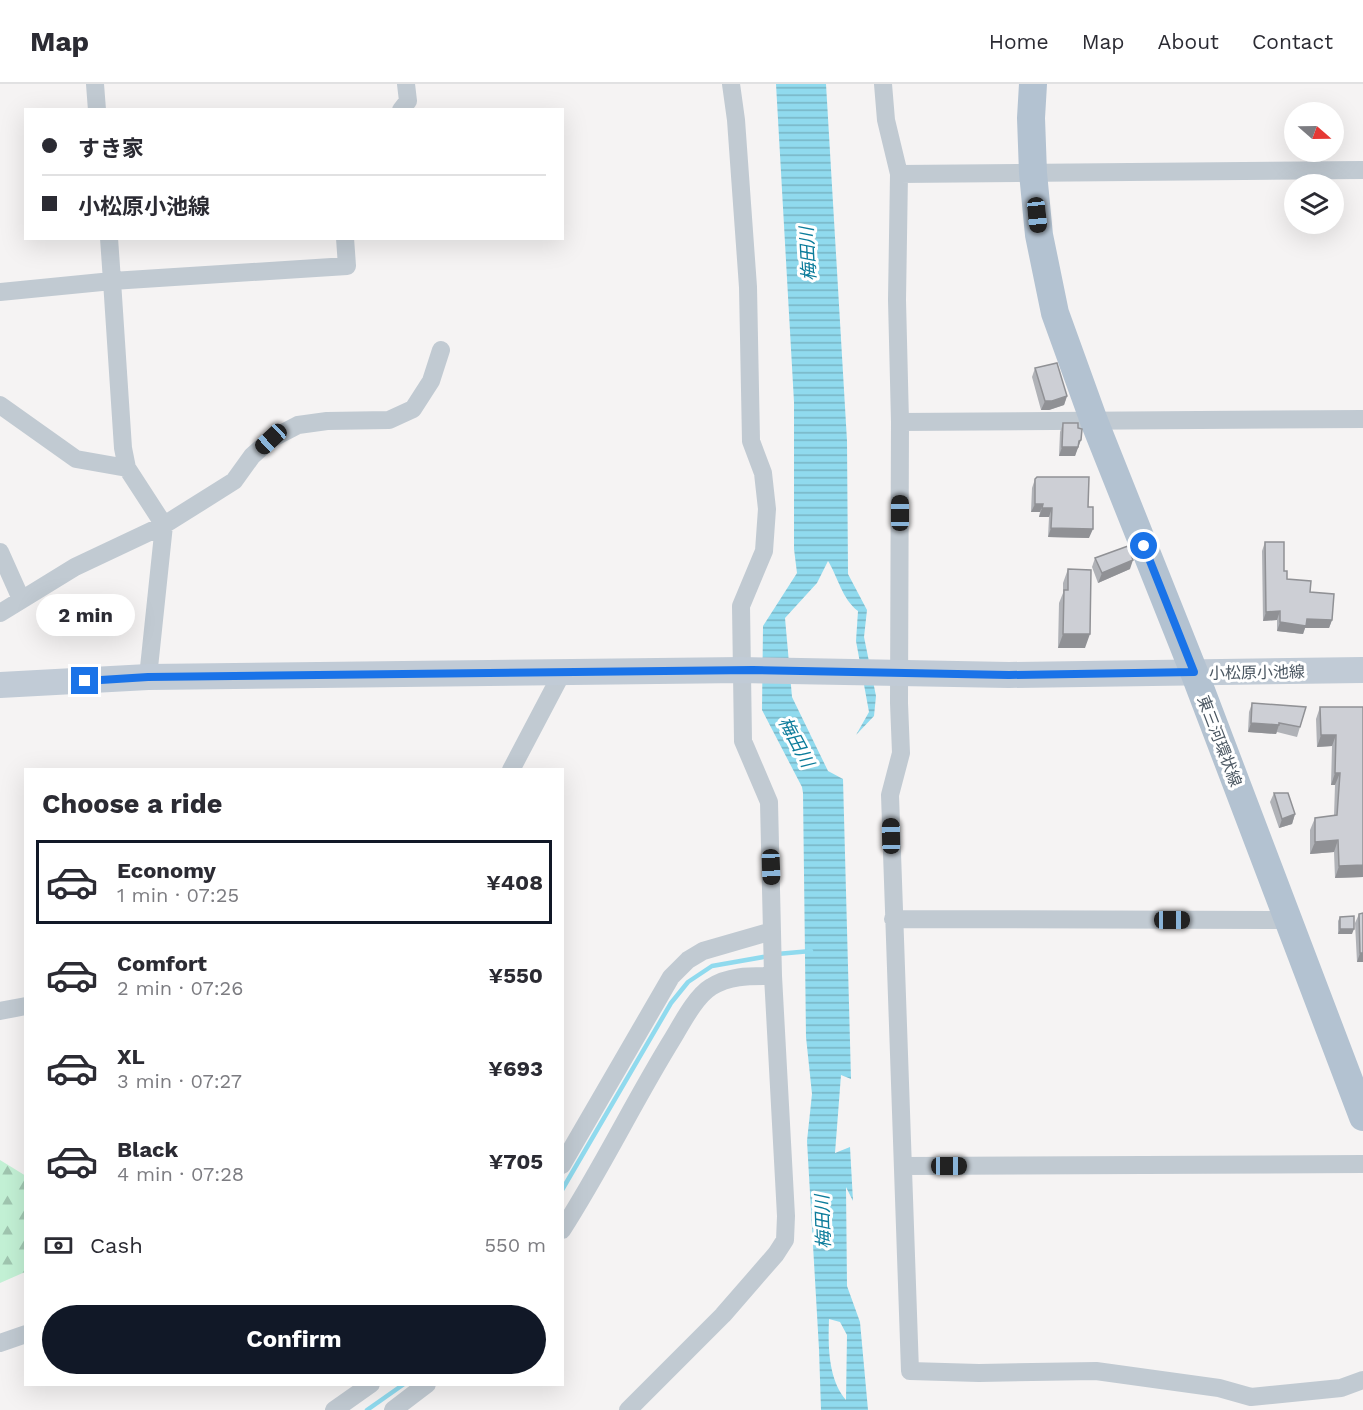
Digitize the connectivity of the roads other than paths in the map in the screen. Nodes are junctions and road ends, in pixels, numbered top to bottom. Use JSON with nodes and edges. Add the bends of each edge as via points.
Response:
{"nodes":[{"id":1,"x":95,"y":84,"type":"edge"},
{"id":2,"x":406,"y":84,"type":"edge"},
{"id":3,"x":731,"y":84,"type":"edge"},
{"id":4,"x":883,"y":84,"type":"edge"},
{"id":5,"x":1033,"y":84,"type":"edge"},
{"id":6,"x":97,"y":108,"type":"edge"},
{"id":7,"x":403,"y":108,"type":"edge"},
{"id":8,"x":1363,"y":170,"type":"edge"},
{"id":9,"x":1033,"y":173,"type":"junction"},
{"id":10,"x":898,"y":174,"type":"junction"},
{"id":11,"x":109,"y":240,"type":"edge"},
{"id":12,"x":345,"y":240,"type":"edge"},
{"id":13,"x":112,"y":281,"type":"junction"},
{"id":14,"x":0,"y":292,"type":"edge"},
{"id":15,"x":441,"y":350,"type":"dead end"},
{"id":16,"x":0,"y":405,"type":"edge"},
{"id":17,"x":1363,"y":419,"type":"edge"},
{"id":18,"x":1094,"y":421,"type":"junction"},
{"id":19,"x":900,"y":422,"type":"junction"},
{"id":20,"x":127,"y":468,"type":"junction"},
{"id":21,"x":164,"y":525,"type":"junction"},
{"id":22,"x":0,"y":552,"type":"edge"},
{"id":23,"x":21,"y":599,"type":"junction"},
{"id":24,"x":0,"y":613,"type":"edge"},
{"id":25,"x":748,"y":670,"type":"junction"},
{"id":26,"x":1363,"y":670,"type":"edge"},
{"id":27,"x":893,"y":672,"type":"junction"},
{"id":28,"x":1194,"y":672,"type":"junction"},
{"id":29,"x":562,"y":673,"type":"junction"},
{"id":30,"x":148,"y":677,"type":"junction"},
{"id":31,"x":0,"y":685,"type":"edge"},
{"id":32,"x":512,"y":768,"type":"edge"},
{"id":33,"x":893,"y":919,"type":"junction"},
{"id":34,"x":1288,"y":920,"type":"junction"},
{"id":35,"x":772,"y":931,"type":"junction"},
{"id":36,"x":773,"y":963,"type":"junction"},
{"id":37,"x":24,"y":1006,"type":"edge"},
{"id":38,"x":0,"y":1011,"type":"edge"},
{"id":39,"x":1363,"y":1117,"type":"edge"},
{"id":40,"x":564,"y":1162,"type":"edge"},
{"id":41,"x":1363,"y":1164,"type":"edge"},
{"id":42,"x":903,"y":1166,"type":"junction"},
{"id":43,"x":564,"y":1227,"type":"edge"},
{"id":44,"x":24,"y":1335,"type":"edge"},
{"id":45,"x":0,"y":1343,"type":"edge"},
{"id":46,"x":1363,"y":1380,"type":"edge"},
{"id":47,"x":368,"y":1386,"type":"edge"},
{"id":48,"x":424,"y":1386,"type":"edge"},
{"id":49,"x":334,"y":1410,"type":"edge"},
{"id":50,"x":393,"y":1410,"type":"edge"},
{"id":51,"x":628,"y":1410,"type":"edge"}],
"edges":[{"from":1,"to":6,"type":"street"},
{"from":2,"to":7,"type":"street","via":[[408,101]]},
{"from":3,"to":25,"type":"street","via":[[748,287],[752,441],[763,473],[767,509],[764,551],[741,606]]},
{"from":4,"to":10,"type":"street"},
{"from":5,"to":9,"type":"main road","name":"東三河環状線"},
{"from":8,"to":9,"type":"street"},
{"from":9,"to":10,"type":"street"},
{"from":9,"to":18,"type":"main road","name":"東三河環状線","via":[[1039,236],[1055,313]]},
{"from":10,"to":19,"type":"street"},
{"from":11,"to":13,"type":"street"},
{"from":12,"to":13,"type":"street","via":[[347,266]]},
{"from":13,"to":14,"type":"street"},
{"from":13,"to":20,"type":"street"},
{"from":15,"to":21,"type":"street","via":[[431,381],[413,409],[389,420],[298,425],[271,439],[252,456],[234,481]]},
{"from":16,"to":20,"type":"street","via":[[76,459]]},
{"from":17,"to":18,"type":"street"},
{"from":18,"to":19,"type":"street"},
{"from":18,"to":28,"type":"main road","name":"東三河環状線"},
{"from":19,"to":27,"type":"street"},
{"from":20,"to":21,"type":"street"},
{"from":21,"to":23,"type":"street","via":[[75,567]]},
{"from":21,"to":30,"type":"street"},
{"from":22,"to":23,"type":"street"},
{"from":23,"to":24,"type":"street"},
{"from":25,"to":27,"type":"main road","name":"小松原小池線"},
{"from":25,"to":29,"type":"main road","name":"小松原小池線"},
{"from":25,"to":35,"type":"street","via":[[743,741],[770,802]]},
{"from":26,"to":28,"type":"main road","name":"小松原小池線"},
{"from":27,"to":28,"type":"main road","name":"小松原小池線"},
{"from":27,"to":33,"type":"street","via":[[902,753],[891,795]]},
{"from":28,"to":34,"type":"main road","name":"東三河環状線"},
{"from":29,"to":30,"type":"main road","name":"小松原小池線"},
{"from":29,"to":32,"type":"street"},
{"from":30,"to":31,"type":"main road","name":"小松原小池線"},
{"from":33,"to":34,"type":"street"},
{"from":33,"to":42,"type":"street"},
{"from":34,"to":39,"type":"main road","name":"東三河環状線"},
{"from":35,"to":36,"type":"street"},
{"from":35,"to":40,"type":"street","via":[[703,951],[671,977]]},
{"from":36,"to":43,"type":"street","via":[[709,988],[692,1008]]},
{"from":36,"to":51,"type":"street","via":[[785,1240],[723,1315]]},
{"from":37,"to":38,"type":"street"},
{"from":41,"to":42,"type":"street"},
{"from":42,"to":46,"type":"street","via":[[910,1371],[1096,1371],[1219,1388],[1251,1397],[1341,1388]]},
{"from":44,"to":45,"type":"street"},
{"from":47,"to":49,"type":"street"},
{"from":48,"to":50,"type":"street"}]}
